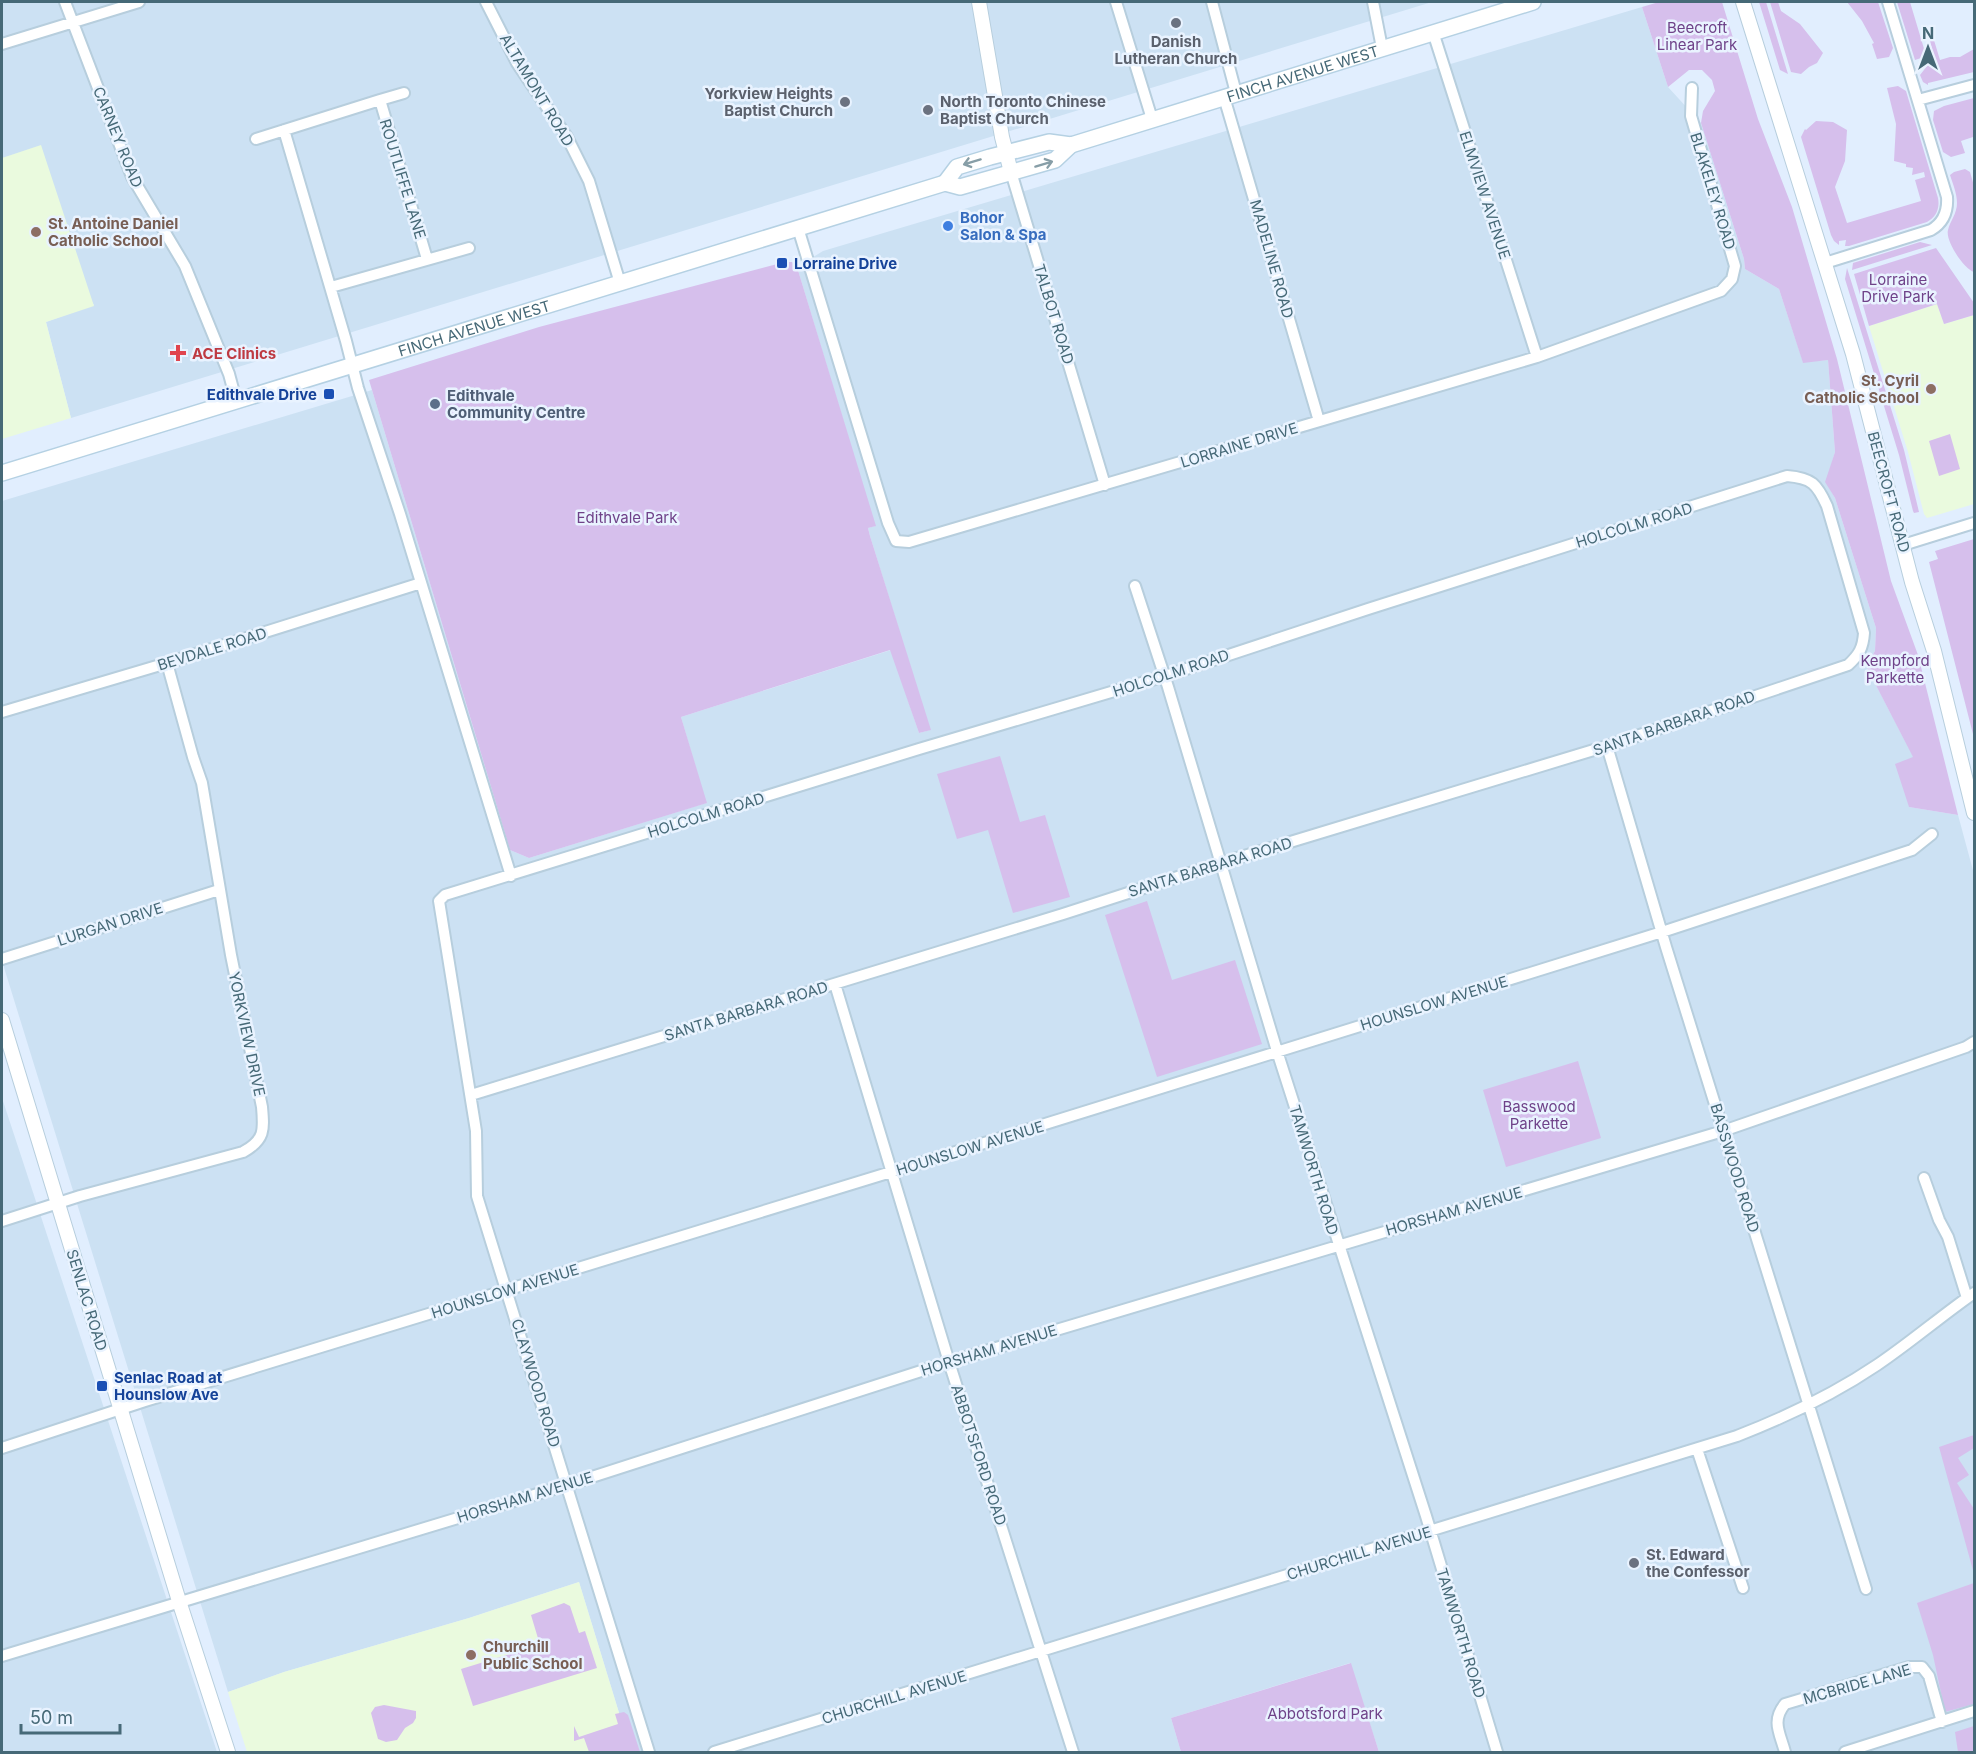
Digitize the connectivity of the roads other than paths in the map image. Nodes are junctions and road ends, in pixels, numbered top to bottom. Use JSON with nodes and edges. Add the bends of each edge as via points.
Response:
{"nodes":[{"id":1,"x":65,"y":2,"type":"edge"},
{"id":2,"x":139,"y":2,"type":"edge"},
{"id":3,"x":486,"y":2,"type":"edge"},
{"id":4,"x":979,"y":2,"type":"edge"},
{"id":5,"x":1116,"y":2,"type":"edge"},
{"id":6,"x":1212,"y":2,"type":"edge"},
{"id":7,"x":1373,"y":2,"type":"edge"},
{"id":8,"x":1533,"y":2,"type":"edge"},
{"id":9,"x":1743,"y":2,"type":"edge"},
{"id":10,"x":1888,"y":2,"type":"edge"},
{"id":11,"x":73,"y":22,"type":"junction"},
{"id":12,"x":1433,"y":32,"type":"junction"},
{"id":13,"x":2,"y":44,"type":"edge"},
{"id":14,"x":1382,"y":48,"type":"junction"},
{"id":15,"x":1974,"y":85,"type":"edge"},
{"id":16,"x":1692,"y":87,"type":"dead end"},
{"id":17,"x":404,"y":93,"type":"dead end"},
{"id":18,"x":1230,"y":95,"type":"junction"},
{"id":19,"x":380,"y":100,"type":"junction"},
{"id":20,"x":1918,"y":100,"type":"junction"},
{"id":21,"x":1152,"y":119,"type":"junction"},
{"id":22,"x":284,"y":130,"type":"junction"},
{"id":23,"x":256,"y":139,"type":"dead end"},
{"id":24,"x":1071,"y":145,"type":"junction"},
{"id":25,"x":1006,"y":153,"type":"junction"},
{"id":26,"x":1011,"y":172,"type":"junction"},
{"id":27,"x":945,"y":183,"type":"junction"},
{"id":28,"x":798,"y":228,"type":"junction"},
{"id":29,"x":469,"y":248,"type":"dead end"},
{"id":30,"x":427,"y":259,"type":"junction"},
{"id":31,"x":1825,"y":263,"type":"junction"},
{"id":32,"x":620,"y":283,"type":"junction"},
{"id":33,"x":331,"y":287,"type":"junction"},
{"id":34,"x":1721,"y":291,"type":"joint"},
{"id":35,"x":1537,"y":357,"type":"junction"},
{"id":36,"x":352,"y":365,"type":"junction"},
{"id":37,"x":236,"y":400,"type":"junction"},
{"id":38,"x":1319,"y":420,"type":"junction"},
{"id":39,"x":2,"y":473,"type":"edge"},
{"id":40,"x":1106,"y":485,"type":"junction"},
{"id":41,"x":1974,"y":523,"type":"edge"},
{"id":42,"x":1903,"y":545,"type":"junction"},
{"id":43,"x":1845,"y":569,"type":"joint"},
{"id":44,"x":422,"y":583,"type":"junction"},
{"id":45,"x":1135,"y":586,"type":"dead end"},
{"id":46,"x":167,"y":663,"type":"junction"},
{"id":47,"x":1165,"y":676,"type":"junction"},
{"id":48,"x":2,"y":712,"type":"edge"},
{"id":49,"x":1607,"y":746,"type":"junction"},
{"id":50,"x":1974,"y":813,"type":"edge"},
{"id":51,"x":1932,"y":834,"type":"dead end"},
{"id":52,"x":1221,"y":863,"type":"junction"},
{"id":53,"x":511,"y":876,"type":"junction"},
{"id":54,"x":219,"y":890,"type":"junction"},
{"id":55,"x":439,"y":901,"type":"joint"},
{"id":56,"x":1662,"y":932,"type":"junction"},
{"id":57,"x":2,"y":958,"type":"edge"},
{"id":58,"x":835,"y":984,"type":"junction"},
{"id":59,"x":2,"y":1020,"type":"edge"},
{"id":60,"x":1974,"y":1042,"type":"edge"},
{"id":61,"x":1277,"y":1051,"type":"junction"},
{"id":62,"x":471,"y":1095,"type":"junction"},
{"id":63,"x":1723,"y":1131,"type":"junction"},
{"id":64,"x":891,"y":1172,"type":"junction"},
{"id":65,"x":1924,"y":1178,"type":"dead end"},
{"id":66,"x":58,"y":1203,"type":"junction"},
{"id":67,"x":2,"y":1221,"type":"edge"},
{"id":68,"x":1338,"y":1245,"type":"junction"},
{"id":69,"x":507,"y":1290,"type":"junction"},
{"id":70,"x":1971,"y":1296,"type":"edge"},
{"id":71,"x":949,"y":1362,"type":"junction"},
{"id":72,"x":1809,"y":1404,"type":"junction"},
{"id":73,"x":120,"y":1409,"type":"junction"},
{"id":74,"x":2,"y":1448,"type":"edge"},
{"id":75,"x":1697,"y":1449,"type":"junction"},
{"id":76,"x":567,"y":1485,"type":"junction"},
{"id":77,"x":1430,"y":1531,"type":"junction"},
{"id":78,"x":1743,"y":1588,"type":"dead end"},
{"id":79,"x":1866,"y":1588,"type":"dead end"},
{"id":80,"x":179,"y":1601,"type":"junction"},
{"id":81,"x":1041,"y":1651,"type":"junction"},
{"id":82,"x":2,"y":1656,"type":"edge"},
{"id":83,"x":1974,"y":1710,"type":"edge"},
{"id":84,"x":1942,"y":1722,"type":"junction"},
{"id":85,"x":228,"y":1752,"type":"edge"},
{"id":86,"x":649,"y":1752,"type":"edge"},
{"id":87,"x":714,"y":1752,"type":"edge"},
{"id":88,"x":1073,"y":1752,"type":"edge"},
{"id":89,"x":1497,"y":1752,"type":"edge"},
{"id":90,"x":1785,"y":1752,"type":"edge"},
{"id":91,"x":1845,"y":1752,"type":"edge"}],
"edges":[{"from":1,"to":11,"type":"street","name":"CARNEY ROAD"},
{"from":2,"to":11,"type":"street"},
{"from":3,"to":32,"type":"street","name":"ALTAMONT ROAD","via":[[517,63],[567,137],[585,174]]},
{"from":4,"to":25,"type":"street","name":"TALBOT ROAD"},
{"from":5,"to":21,"type":"street"},
{"from":6,"to":18,"type":"street","name":"MADELINE ROAD"},
{"from":7,"to":14,"type":"street"},
{"from":8,"to":12,"type":"main road","name":"FINCH AVENUE WEST"},
{"from":9,"to":31,"type":"street","name":"BEECROFT ROAD"},
{"from":10,"to":20,"type":"street"},
{"from":11,"to":13,"type":"street"},
{"from":11,"to":37,"type":"street","name":"CARNEY ROAD","via":[[132,177],[185,266]]},
{"from":12,"to":14,"type":"main road","name":"FINCH AVENUE WEST"},
{"from":12,"to":35,"type":"street","name":"ELMVIEW AVENUE"},
{"from":14,"to":18,"type":"main road","name":"FINCH AVENUE WEST"},
{"from":15,"to":20,"type":"street"},
{"from":16,"to":34,"type":"street","name":"BLAKELEY ROAD","via":[[1691,116],[1735,266],[1732,279]]},
{"from":17,"to":19,"type":"street","name":"ROUTLIFFE LANE"},
{"from":18,"to":21,"type":"main road","name":"FINCH AVENUE WEST"},
{"from":18,"to":38,"type":"street","name":"MADELINE ROAD"},
{"from":19,"to":22,"type":"street","name":"ROUTLIFFE LANE"},
{"from":19,"to":30,"type":"street","name":"ROUTLIFFE LANE"},
{"from":20,"to":31,"type":"street","via":[[1947,197],[1945,216],[1930,230]]},
{"from":21,"to":24,"type":"main road","name":"FINCH AVENUE WEST"},
{"from":22,"to":23,"type":"street","name":"ROUTLIFFE LANE"},
{"from":22,"to":33,"type":"street"},
{"from":24,"to":25,"type":"main road","name":"FINCH AVENUE WEST","via":[[1049,142]]},
{"from":26,"to":24,"type":"main road","name":"FINCH AVENUE WEST","one_way":true,"via":[[1055,160]]},
{"from":25,"to":26,"type":"street","name":"TALBOT ROAD"},
{"from":25,"to":27,"type":"main road","name":"FINCH AVENUE WEST","one_way":true,"via":[[957,167]]},
{"from":26,"to":27,"type":"main road","name":"FINCH AVENUE WEST","via":[[960,186]]},
{"from":26,"to":40,"type":"street","name":"TALBOT ROAD"},
{"from":27,"to":28,"type":"main road","name":"FINCH AVENUE WEST"},
{"from":28,"to":32,"type":"main road","name":"FINCH AVENUE WEST"},
{"from":28,"to":40,"type":"street","name":"LORRAINE DRIVE","via":[[876,490],[896,541],[922,539]]},
{"from":29,"to":30,"type":"street","name":"ROUTLIFFE LANE"},
{"from":30,"to":33,"type":"street","name":"ROUTLIFFE LANE"},
{"from":31,"to":42,"type":"street","name":"BEECROFT ROAD"},
{"from":32,"to":36,"type":"main road","name":"FINCH AVENUE WEST"},
{"from":33,"to":36,"type":"street"},
{"from":34,"to":35,"type":"street","name":"LORRAINE DRIVE"},
{"from":35,"to":38,"type":"street","name":"LORRAINE DRIVE"},
{"from":36,"to":37,"type":"main road","name":"FINCH AVENUE WEST"},
{"from":36,"to":44,"type":"street"},
{"from":37,"to":39,"type":"main road","name":"FINCH AVENUE WEST"},
{"from":38,"to":40,"type":"street","name":"LORRAINE DRIVE"},
{"from":41,"to":42,"type":"street"},
{"from":42,"to":50,"type":"street","name":"BEECROFT ROAD"},
{"from":43,"to":47,"type":"street","name":"HOLCOLM ROAD","via":[[1819,488],[1804,477],[1787,476]]},
{"from":43,"to":49,"type":"street","name":"SANTA BARBARA ROAD","via":[[1864,633],[1859,654],[1848,665]]},
{"from":44,"to":46,"type":"street","name":"BEVDALE ROAD"},
{"from":44,"to":53,"type":"street"},
{"from":45,"to":47,"type":"street","name":"TAMWORTH ROAD"},
{"from":46,"to":48,"type":"street","name":"BEVDALE ROAD"},
{"from":46,"to":54,"type":"street","name":"YORKVIEW DRIVE","via":[[202,783]]},
{"from":47,"to":52,"type":"street","name":"TAMWORTH ROAD"},
{"from":47,"to":53,"type":"street","name":"HOLCOLM ROAD"},
{"from":49,"to":52,"type":"street","name":"SANTA BARBARA ROAD"},
{"from":49,"to":56,"type":"street","name":"BASSWOOD ROAD"},
{"from":51,"to":56,"type":"street","name":"HOUNSLOW AVENUE","via":[[1912,850]]},
{"from":52,"to":58,"type":"street","name":"SANTA BARBARA ROAD"},
{"from":52,"to":61,"type":"street","name":"TAMWORTH ROAD"},
{"from":53,"to":55,"type":"street","name":"HOLCOLM ROAD","via":[[445,895]]},
{"from":54,"to":57,"type":"street","name":"LURGAN DRIVE"},
{"from":54,"to":66,"type":"street","name":"YORKVIEW DRIVE","via":[[262,1107],[261,1137],[243,1152]]},
{"from":55,"to":62,"type":"street","name":"CLAYWOOD ROAD"},
{"from":56,"to":61,"type":"street","name":"HOUNSLOW AVENUE"},
{"from":56,"to":63,"type":"street","name":"BASSWOOD ROAD"},
{"from":58,"to":62,"type":"street","name":"SANTA BARBARA ROAD"},
{"from":58,"to":64,"type":"street","name":"ABBOTSFORD ROAD"},
{"from":59,"to":66,"type":"street","name":"SENLAC ROAD"},
{"from":60,"to":63,"type":"street","name":"HORSHAM AVENUE"},
{"from":61,"to":64,"type":"street","name":"HOUNSLOW AVENUE"},
{"from":61,"to":68,"type":"street","name":"TAMWORTH ROAD"},
{"from":62,"to":69,"type":"street","name":"CLAYWOOD ROAD","via":[[477,1196]]},
{"from":63,"to":68,"type":"street","name":"HORSHAM AVENUE"},
{"from":63,"to":72,"type":"street","name":"BASSWOOD ROAD"},
{"from":64,"to":69,"type":"street","name":"HOUNSLOW AVENUE"},
{"from":64,"to":71,"type":"street","name":"ABBOTSFORD ROAD"},
{"from":65,"to":70,"type":"street"},
{"from":66,"to":67,"type":"street","name":"YORKVIEW DRIVE"},
{"from":66,"to":73,"type":"street","name":"SENLAC ROAD"},
{"from":68,"to":71,"type":"street","name":"HORSHAM AVENUE"},
{"from":68,"to":77,"type":"street","name":"TAMWORTH ROAD"},
{"from":69,"to":73,"type":"street","name":"HOUNSLOW AVENUE"},
{"from":69,"to":76,"type":"street","name":"CLAYWOOD ROAD"},
{"from":70,"to":72,"type":"street","name":"CHURCHILL AVENUE","via":[[1876,1365]]},
{"from":71,"to":76,"type":"street","name":"HORSHAM AVENUE"},
{"from":71,"to":81,"type":"street","name":"ABBOTSFORD ROAD"},
{"from":72,"to":75,"type":"street","name":"CHURCHILL AVENUE","via":[[1755,1429]]},
{"from":72,"to":79,"type":"street","name":"BASSWOOD ROAD"},
{"from":73,"to":74,"type":"street","name":"HOUNSLOW AVENUE"},
{"from":73,"to":80,"type":"street","name":"SENLAC ROAD"},
{"from":75,"to":77,"type":"street","name":"CHURCHILL AVENUE"},
{"from":75,"to":78,"type":"street"},
{"from":76,"to":80,"type":"street","name":"HORSHAM AVENUE"},
{"from":76,"to":86,"type":"street","name":"CLAYWOOD ROAD"},
{"from":77,"to":81,"type":"street","name":"CHURCHILL AVENUE"},
{"from":77,"to":89,"type":"street","name":"TAMWORTH ROAD"},
{"from":80,"to":82,"type":"street","name":"HORSHAM AVENUE"},
{"from":80,"to":85,"type":"street","name":"SENLAC ROAD"},
{"from":81,"to":87,"type":"street","name":"CHURCHILL AVENUE"},
{"from":81,"to":88,"type":"street","name":"ABBOTSFORD ROAD"},
{"from":83,"to":84,"type":"street"},
{"from":84,"to":90,"type":"street","name":"MCBRIDE LANE","via":[[1929,1676],[1922,1667],[1909,1667],[1785,1704],[1777,1725]]},
{"from":84,"to":91,"type":"street"}]}
